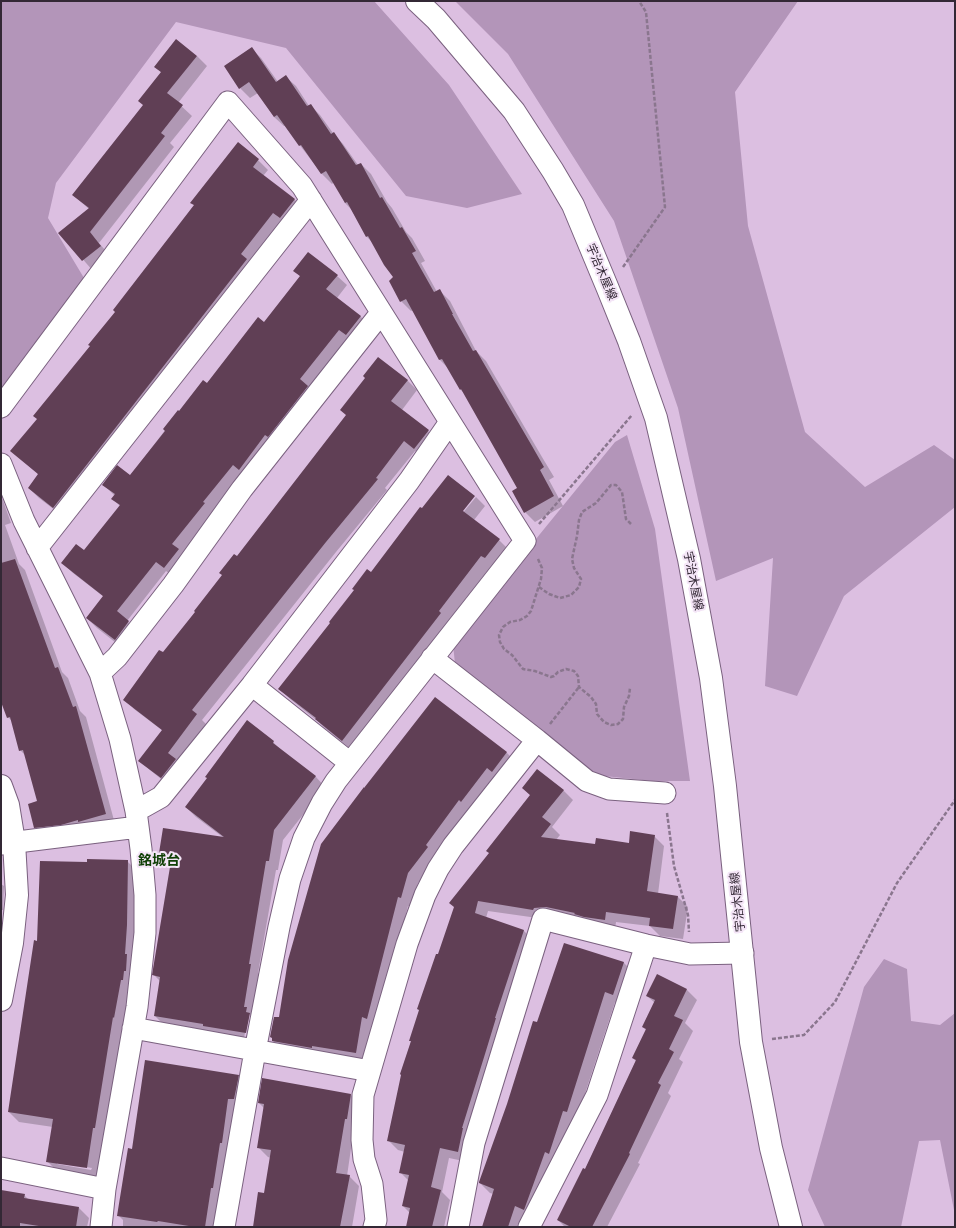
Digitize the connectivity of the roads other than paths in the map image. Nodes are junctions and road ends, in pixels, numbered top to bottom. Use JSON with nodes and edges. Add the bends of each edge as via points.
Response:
{"nodes":[{"id":1,"x":417,"y":1,"type":"edge"},
{"id":2,"x":311,"y":200,"type":"junction"},
{"id":3,"x":381,"y":313,"type":"junction"},
{"id":4,"x":1,"y":407,"type":"edge"},
{"id":5,"x":450,"y":422,"type":"junction"},
{"id":6,"x":1,"y":464,"type":"edge"},
{"id":7,"x":37,"y":548,"type":"junction"},
{"id":8,"x":432,"y":658,"type":"junction"},
{"id":9,"x":100,"y":673,"type":"junction"},
{"id":10,"x":252,"y":685,"type":"junction"},
{"id":11,"x":537,"y":740,"type":"junction"},
{"id":12,"x":350,"y":763,"type":"junction"},
{"id":13,"x":1,"y":786,"type":"edge"},
{"id":14,"x":665,"y":793,"type":"road end"},
{"id":15,"x":137,"y":819,"type":"junction"},
{"id":16,"x":8,"y":843,"type":"edge"},
{"id":17,"x":646,"y":945,"type":"junction"},
{"id":18,"x":743,"y":953,"type":"junction"},
{"id":19,"x":1,"y":1000,"type":"edge"},
{"id":20,"x":133,"y":1028,"type":"junction"},
{"id":21,"x":255,"y":1051,"type":"junction"},
{"id":22,"x":370,"y":1071,"type":"junction"},
{"id":23,"x":1,"y":1168,"type":"edge"},
{"id":24,"x":105,"y":1189,"type":"junction"},
{"id":25,"x":532,"y":1226,"type":"edge"},
{"id":26,"x":101,"y":1227,"type":"edge"},
{"id":27,"x":224,"y":1227,"type":"edge"},
{"id":28,"x":374,"y":1227,"type":"edge"},
{"id":29,"x":458,"y":1227,"type":"edge"},
{"id":30,"x":791,"y":1227,"type":"edge"}],
"edges":[{"from":1,"to":18,"type":"main road","name":"宇治木屋線","via":[[436,19],[514,111],[554,171],[573,205],[608,289],[656,418],[689,560],[711,678],[726,786]]},
{"from":2,"to":3,"type":"street"},
{"from":2,"to":4,"type":"street","via":[[302,186],[228,102]]},
{"from":2,"to":7,"type":"street"},
{"from":3,"to":5,"type":"street"},
{"from":3,"to":9,"type":"street","via":[[242,489],[117,657]]},
{"from":5,"to":8,"type":"street","via":[[525,542]]},
{"from":5,"to":10,"type":"street","via":[[409,481]]},
{"from":6,"to":7,"type":"street"},
{"from":7,"to":9,"type":"street"},
{"from":8,"to":11,"type":"street"},
{"from":8,"to":12,"type":"street"},
{"from":9,"to":15,"type":"street","via":[[120,739]]},
{"from":10,"to":12,"type":"street"},
{"from":10,"to":15,"type":"street","via":[[160,797]]},
{"from":11,"to":14,"type":"street","via":[[587,781],[610,789]]},
{"from":11,"to":22,"type":"street","via":[[453,846],[438,869],[425,895],[407,944]]},
{"from":12,"to":21,"type":"street","via":[[311,823],[290,879]]},
{"from":13,"to":16,"type":"main road","via":[[8,805]]},
{"from":15,"to":16,"type":"street"},
{"from":15,"to":20,"type":"street","via":[[144,888],[145,933]]},
{"from":16,"to":19,"type":"main road","via":[[17,895],[12,943]]},
{"from":17,"to":18,"type":"street","via":[[690,954]]},
{"from":17,"to":25,"type":"street","via":[[597,1095]]},
{"from":17,"to":29,"type":"street","via":[[543,919],[474,1143]]},
{"from":18,"to":30,"type":"main road","name":"宇治木屋線","via":[[751,1042],[771,1148]]},
{"from":20,"to":21,"type":"street"},
{"from":20,"to":24,"type":"street"},
{"from":21,"to":22,"type":"street"},
{"from":21,"to":27,"type":"street"},
{"from":22,"to":28,"type":"street","via":[[363,1095],[362,1140],[364,1158],[372,1184],[376,1220]]},
{"from":23,"to":24,"type":"street"},
{"from":24,"to":26,"type":"street"}]}
